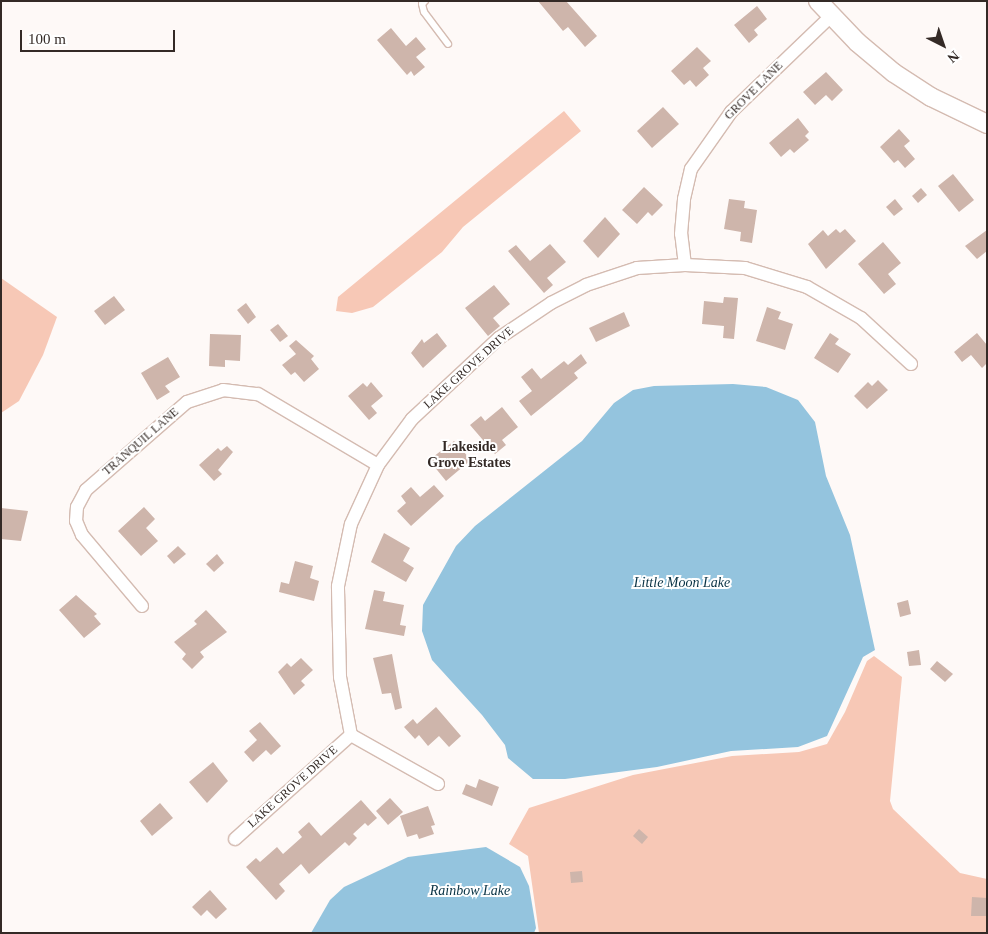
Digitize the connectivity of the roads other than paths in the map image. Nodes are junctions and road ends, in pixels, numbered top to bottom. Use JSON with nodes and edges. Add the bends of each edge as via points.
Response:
{"nodes":[{"id":1,"x":425,"y":1,"type":"edge"},
{"id":2,"x":818,"y":1,"type":"edge"},
{"id":3,"x":832,"y":16,"type":"junction"},
{"id":4,"x":448,"y":44,"type":"dead end"},
{"id":5,"x":987,"y":124,"type":"edge"},
{"id":6,"x":685,"y":265,"type":"junction"},
{"id":7,"x":911,"y":364,"type":"dead end"},
{"id":8,"x":378,"y":465,"type":"junction"},
{"id":9,"x":142,"y":606,"type":"dead end"},
{"id":10,"x":351,"y":735,"type":"junction"},
{"id":11,"x":438,"y":784,"type":"dead end"},
{"id":12,"x":235,"y":839,"type":"dead end"}],
"edges":[{"from":1,"to":4,"type":"lane","via":[[422,4],[424,12]]},
{"from":2,"to":3,"type":"street"},
{"from":3,"to":5,"type":"street","via":[[903,80]]},
{"from":3,"to":6,"type":"street","name":"GROVE LANE","via":[[731,112],[691,168],[681,234]]},
{"from":6,"to":7,"type":"street","name":"LAKE GROVE DRIVE","via":[[745,268],[808,287],[860,318]]},
{"from":6,"to":8,"type":"street","name":"LAKE GROVE DRIVE","via":[[638,268],[586,285],[551,303],[499,338],[412,419]]},
{"from":8,"to":9,"type":"street","name":"TRANQUIL LANE","via":[[258,394],[223,390],[187,402],[86,490],[77,507],[76,521],[82,535]]},
{"from":8,"to":10,"type":"street","name":"LAKE GROVE DRIVE","via":[[351,524],[338,586],[340,677]]},
{"from":10,"to":11,"type":"street"},
{"from":10,"to":12,"type":"street","name":"LAKE GROVE DRIVE"}]}
